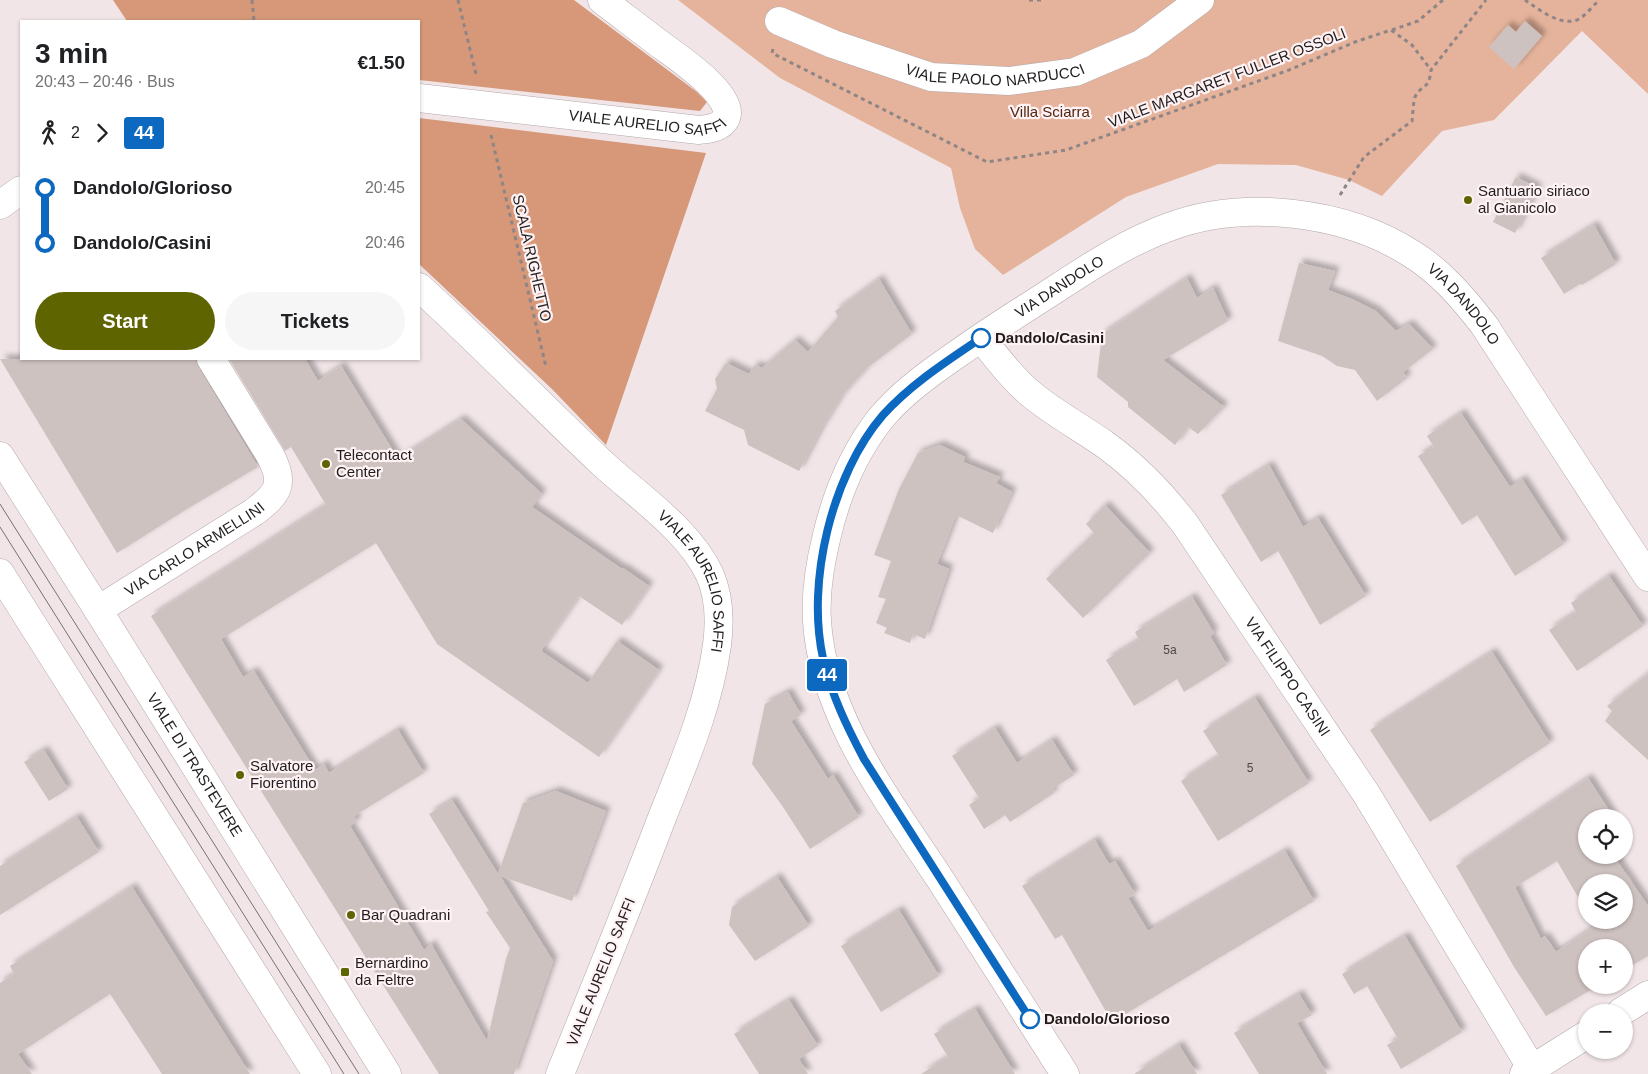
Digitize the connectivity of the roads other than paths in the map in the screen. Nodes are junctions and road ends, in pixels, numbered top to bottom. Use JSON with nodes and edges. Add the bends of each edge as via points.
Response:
{"nodes":[{"id":1,"x":602,"y":0,"type":"edge"},
{"id":2,"x":1200,"y":0,"type":"edge"},
{"id":3,"x":779,"y":21,"type":"dead end"},
{"id":4,"x":420,"y":98,"type":"edge"},
{"id":5,"x":20,"y":191,"type":"edge"},
{"id":6,"x":0,"y":205,"type":"edge"},
{"id":7,"x":420,"y":288,"type":"edge"},
{"id":8,"x":981,"y":338,"type":"junction"},
{"id":9,"x":211,"y":360,"type":"edge"},
{"id":10,"x":0,"y":456,"type":"edge"},
{"id":11,"x":0,"y":573,"type":"edge"},
{"id":12,"x":1648,"y":576,"type":"edge"},
{"id":13,"x":98,"y":610,"type":"junction"},
{"id":14,"x":1648,"y":995,"type":"edge"},
{"id":15,"x":1633,"y":1004,"type":"edge"},
{"id":16,"x":1578,"y":1040,"type":"edge"},
{"id":17,"x":1528,"y":1072,"type":"edge"},
{"id":18,"x":317,"y":1074,"type":"edge"},
{"id":19,"x":387,"y":1074,"type":"edge"},
{"id":20,"x":560,"y":1074,"type":"edge"},
{"id":21,"x":1065,"y":1074,"type":"edge"}],
"edges":[{"from":1,"to":4,"type":"street","name":"VIALE AURELIO SAFFI","via":[[696,72],[721,97],[727,114],[720,125],[699,130]]},
{"from":2,"to":3,"type":"street","name":"VIALE PAOLO NARDUCCI","via":[[1141,44],[1075,72],[1009,81],[931,77],[833,44]]},
{"from":5,"to":6,"type":"street"},
{"from":7,"to":20,"type":"street","name":"VIALE AURELIO SAFFI","via":[[682,535],[703,562],[715,593],[716,646],[698,722],[644,868]]},
{"from":8,"to":12,"type":"street","name":"VIA DANDOLO","via":[[1110,256],[1170,226],[1237,212],[1272,212],[1325,219],[1357,228],[1396,244],[1427,264],[1456,291],[1484,325]]},
{"from":8,"to":17,"type":"street","name":"VIA FILIPPO CASINI","via":[[1011,375],[1032,394],[1107,446],[1140,474],[1192,533],[1366,795]]},
{"from":8,"to":21,"type":"street","name":"VIA DANDOLO","via":[[906,393],[883,416],[857,454],[838,495],[823,553],[817,594],[818,632],[836,703],[864,759]]},
{"from":9,"to":13,"type":"street","name":"VIA CARLO ARMELLINI","via":[[274,463],[277,488],[272,497],[254,512]]},
{"from":10,"to":13,"type":"street","name":"VIALE DI TRASTEVERE"},
{"from":11,"to":18,"type":"street"},
{"from":13,"to":19,"type":"street","name":"VIALE DI TRASTEVERE"},
{"from":14,"to":15,"type":"street"},
{"from":16,"to":17,"type":"street"}]}
